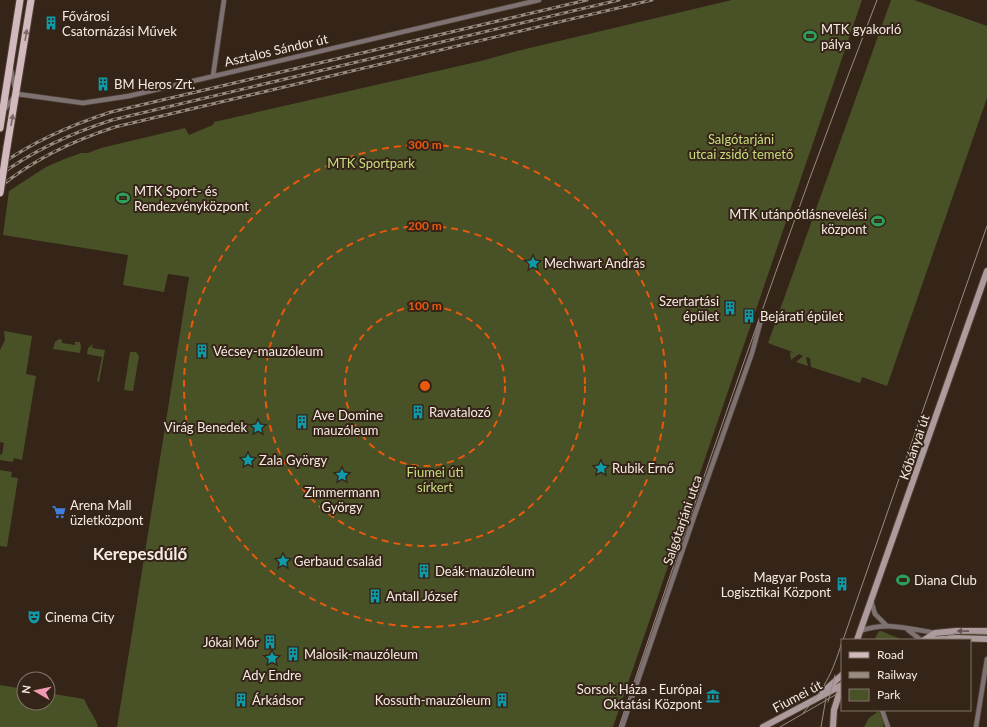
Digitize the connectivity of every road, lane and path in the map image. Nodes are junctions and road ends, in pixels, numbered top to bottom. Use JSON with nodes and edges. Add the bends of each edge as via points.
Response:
{"nodes":[{"id":1,"x":20,"y":0,"type":"edge"},
{"id":2,"x":31,"y":0,"type":"edge"},
{"id":3,"x":224,"y":0,"type":"edge"},
{"id":4,"x":539,"y":0,"type":"edge"},
{"id":5,"x":10,"y":66,"type":"junction"},
{"id":6,"x":213,"y":76,"type":"junction"},
{"id":7,"x":17,"y":94,"type":"junction"},
{"id":8,"x":3,"y":112,"type":"junction"},
{"id":9,"x":0,"y":128,"type":"edge"},
{"id":10,"x":0,"y":193,"type":"edge"},
{"id":11,"x":987,"y":271,"type":"edge"},
{"id":12,"x":761,"y":320,"type":"dead end"},
{"id":13,"x":871,"y":601,"type":"junction"},
{"id":14,"x":886,"y":625,"type":"junction"},
{"id":15,"x":907,"y":629,"type":"junction"},
{"id":16,"x":860,"y":631,"type":"junction"},
{"id":17,"x":918,"y":631,"type":"junction"},
{"id":18,"x":987,"y":631,"type":"edge"},
{"id":19,"x":935,"y":633,"type":"junction"},
{"id":20,"x":857,"y":639,"type":"edge"},
{"id":21,"x":922,"y":639,"type":"edge"},
{"id":22,"x":922,"y":639,"type":"edge"},
{"id":23,"x":925,"y":639,"type":"edge"},
{"id":24,"x":943,"y":639,"type":"edge"},
{"id":25,"x":987,"y":639,"type":"edge"},
{"id":26,"x":987,"y":659,"type":"edge"},
{"id":27,"x":841,"y":675,"type":"edge"},
{"id":28,"x":841,"y":686,"type":"edge"},
{"id":29,"x":841,"y":688,"type":"edge"},
{"id":30,"x":812,"y":700,"type":"junction"},
{"id":31,"x":841,"y":700,"type":"edge"},
{"id":32,"x":835,"y":705,"type":"junction"},
{"id":33,"x":882,"y":711,"type":"edge"},
{"id":34,"x":622,"y":727,"type":"edge"},
{"id":35,"x":763,"y":727,"type":"edge"},
{"id":36,"x":833,"y":727,"type":"edge"},
{"id":37,"x":888,"y":727,"type":"edge"},
{"id":38,"x":976,"y":727,"type":"edge"}],
"edges":[{"from":1,"to":5,"type":"main road"},
{"from":7,"to":2,"type":"main road","one_way":true},
{"from":3,"to":6,"type":"street"},
{"from":4,"to":6,"type":"street","name":"Asztalos Sándor út"},
{"from":5,"to":7,"type":"street"},
{"from":5,"to":8,"type":"main road"},
{"from":6,"to":7,"type":"street","name":"Asztalos Sándor út","via":[[136,95],[89,103]]},
{"from":7,"to":8,"type":"street"},
{"from":10,"to":7,"type":"main road","one_way":true,"bridge":true},
{"from":8,"to":9,"type":"main road"},
{"from":11,"to":13,"type":"main road","name":"Kőbányai út"},
{"from":12,"to":34,"type":"street","name":"Salgótarjáni utca","via":[[752,353]]},
{"from":13,"to":14,"type":"street","via":[[877,617]]},
{"from":13,"to":16,"type":"main road","name":"Kőbányai út"},
{"from":14,"to":15,"type":"street"},
{"from":14,"to":16,"type":"street"},
{"from":15,"to":17,"type":"street"},
{"from":15,"to":21,"type":"street"},
{"from":16,"to":20,"type":"main road","name":"Kőbányai út"},
{"from":17,"to":19,"type":"street"},
{"from":17,"to":22,"type":"street"},
{"from":18,"to":19,"type":"main road","one_way":true},
{"from":19,"to":23,"type":"main road"},
{"from":24,"to":25,"type":"main road"},
{"from":26,"to":38,"type":"street"},
{"from":27,"to":30,"type":"main road"},
{"from":28,"to":30,"type":"main road","name":"Fiumei út"},
{"from":29,"to":32,"type":"main road"},
{"from":30,"to":35,"type":"main road","name":"Fiumei út"},
{"from":31,"to":32,"type":"street"},
{"from":32,"to":36,"type":"main road"},
{"from":33,"to":37,"type":"street"}]}
